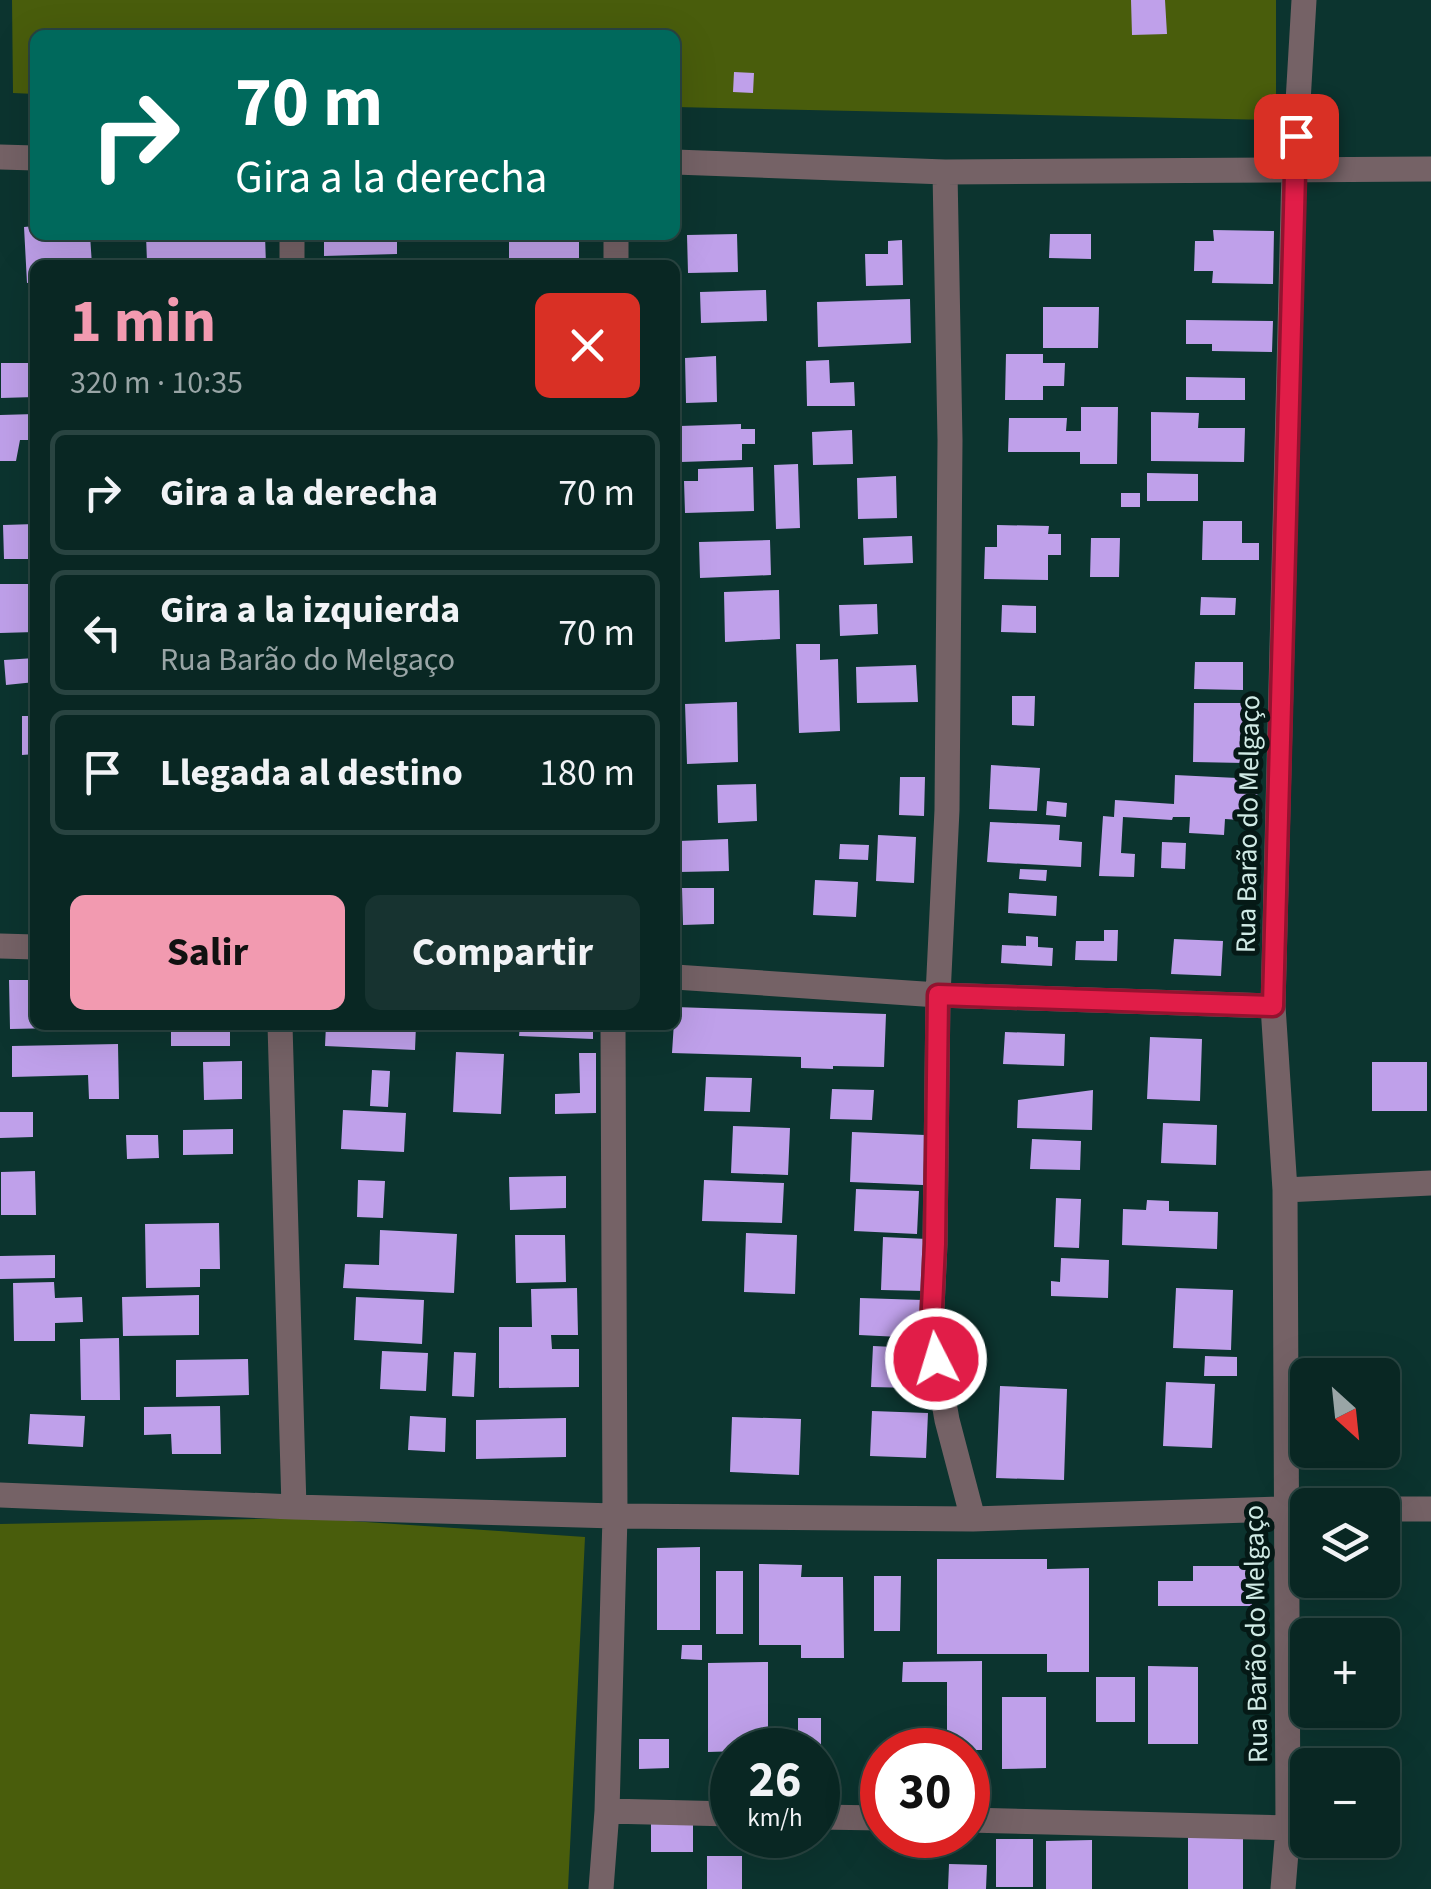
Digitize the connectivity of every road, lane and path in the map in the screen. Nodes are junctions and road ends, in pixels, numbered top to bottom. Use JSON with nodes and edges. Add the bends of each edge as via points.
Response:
{"nodes":[{"id":1,"x":1304,"y":0,"type":"edge"},
{"id":2,"x":0,"y":157,"type":"edge"},
{"id":3,"x":30,"y":158,"type":"edge"},
{"id":4,"x":680,"y":162,"type":"edge"},
{"id":5,"x":1431,"y":169,"type":"edge"},
{"id":6,"x":1294,"y":170,"type":"junction"},
{"id":7,"x":945,"y":172,"type":"junction"},
{"id":8,"x":0,"y":946,"type":"edge"},
{"id":9,"x":30,"y":948,"type":"edge"},
{"id":10,"x":680,"y":977,"type":"edge"},
{"id":11,"x":938,"y":995,"type":"junction"},
{"id":12,"x":1273,"y":1006,"type":"junction"},
{"id":13,"x":280,"y":1030,"type":"edge"},
{"id":14,"x":614,"y":1030,"type":"edge"},
{"id":15,"x":1431,"y":1184,"type":"edge"},
{"id":16,"x":1285,"y":1190,"type":"junction"},
{"id":17,"x":1295,"y":1488,"type":"edge"},
{"id":18,"x":0,"y":1495,"type":"edge"},
{"id":19,"x":294,"y":1507,"type":"junction"},
{"id":20,"x":1290,"y":1508,"type":"edge"},
{"id":21,"x":1400,"y":1509,"type":"edge"},
{"id":22,"x":1431,"y":1509,"type":"edge"},
{"id":23,"x":615,"y":1516,"type":"junction"},
{"id":24,"x":974,"y":1518,"type":"junction"},
{"id":25,"x":1294,"y":1598,"type":"edge"},
{"id":26,"x":607,"y":1811,"type":"junction"},
{"id":27,"x":710,"y":1813,"type":"edge"},
{"id":28,"x":990,"y":1821,"type":"edge"},
{"id":29,"x":1288,"y":1828,"type":"junction"},
{"id":30,"x":601,"y":1889,"type":"edge"},
{"id":31,"x":1283,"y":1889,"type":"edge"}],
"edges":[{"from":1,"to":6,"type":"street","name":"Rua Barão do Melgaço"},
{"from":2,"to":3,"type":"street"},
{"from":4,"to":7,"type":"street"},
{"from":5,"to":6,"type":"street"},
{"from":6,"to":7,"type":"street"},
{"from":6,"to":12,"type":"street","name":"Rua Barão do Melgaço"},
{"from":7,"to":11,"type":"street","via":[[948,810]]},
{"from":8,"to":9,"type":"street"},
{"from":10,"to":11,"type":"street"},
{"from":11,"to":12,"type":"street"},
{"from":11,"to":24,"type":"street","via":[[931,1329]]},
{"from":12,"to":16,"type":"street","name":"Rua Barão do Melgaço"},
{"from":13,"to":19,"type":"street"},
{"from":14,"to":23,"type":"street"},
{"from":15,"to":16,"type":"street"},
{"from":16,"to":17,"type":"street","name":"Rua Barão do Melgaço"},
{"from":18,"to":19,"type":"street"},
{"from":19,"to":23,"type":"street"},
{"from":20,"to":24,"type":"street"},
{"from":21,"to":22,"type":"street"},
{"from":23,"to":24,"type":"street"},
{"from":23,"to":26,"type":"street"},
{"from":25,"to":29,"type":"street","name":"Rua Barão do Melgaço"},
{"from":26,"to":27,"type":"street"},
{"from":26,"to":30,"type":"street"},
{"from":28,"to":29,"type":"street"},
{"from":29,"to":31,"type":"street","name":"Rua Barão do Melgaço"}]}
